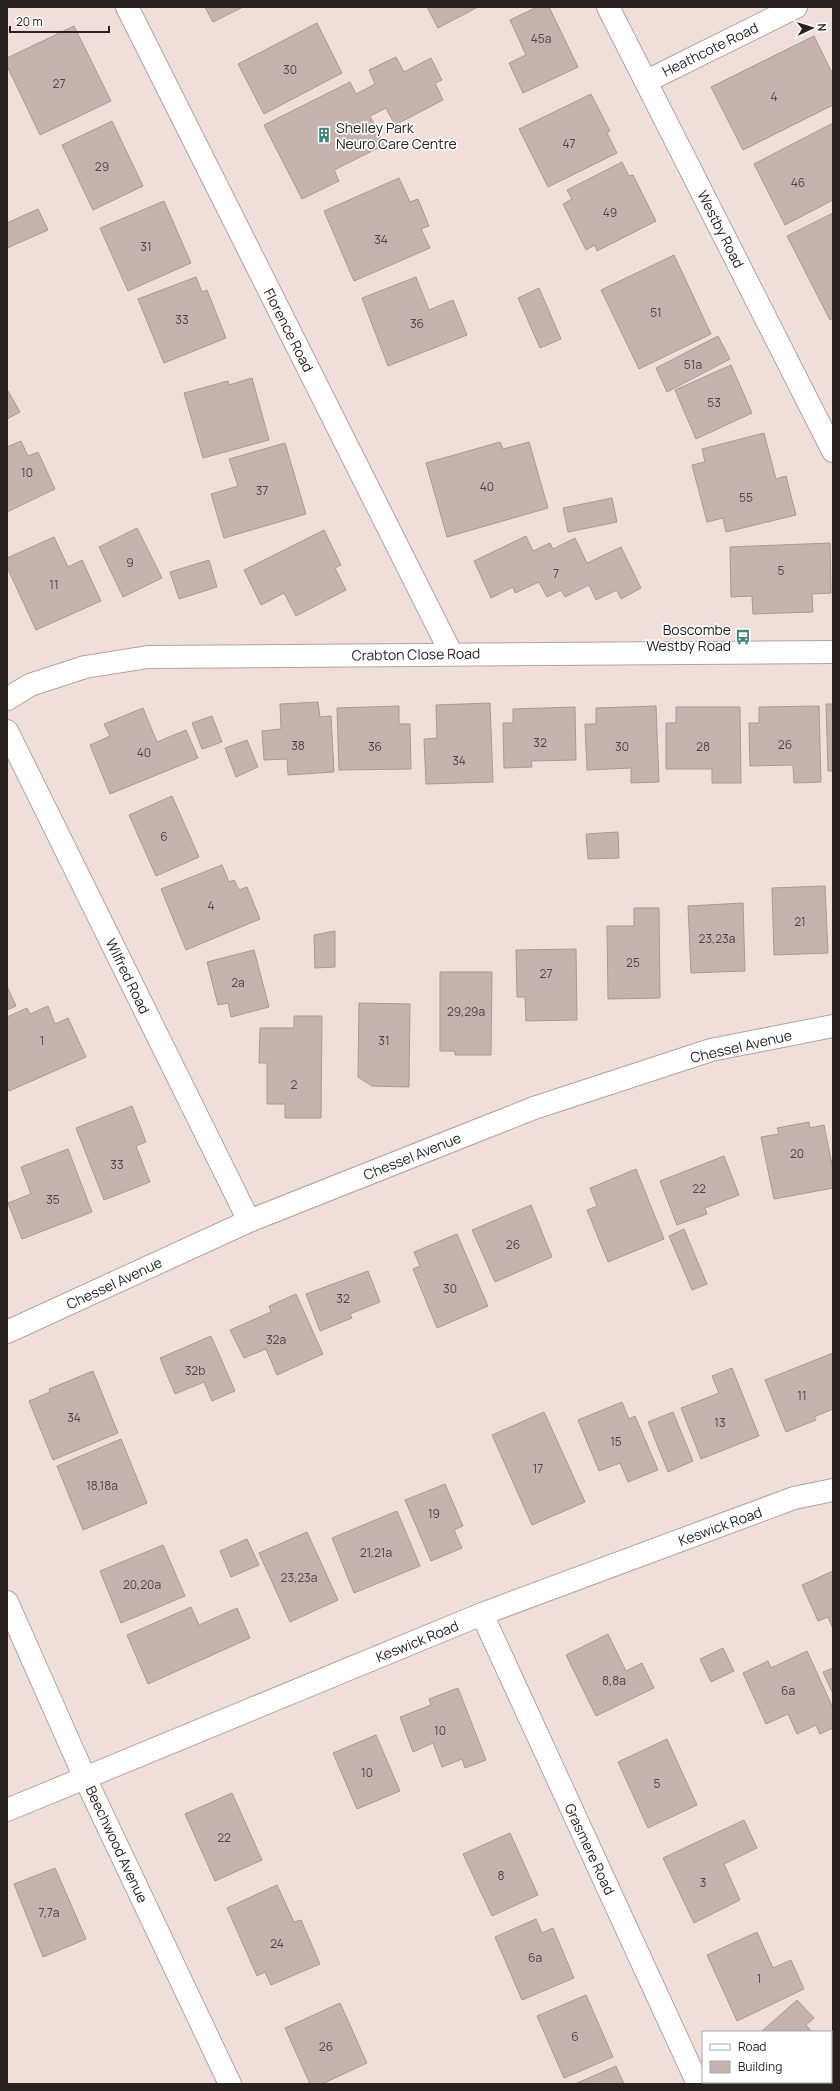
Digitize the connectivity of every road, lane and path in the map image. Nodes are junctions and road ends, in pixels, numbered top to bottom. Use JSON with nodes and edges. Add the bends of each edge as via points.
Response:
{"nodes":[{"id":1,"x":126,"y":7,"type":"edge"},
{"id":2,"x":608,"y":7,"type":"edge"},
{"id":3,"x":796,"y":7,"type":"edge"},
{"id":4,"x":646,"y":81,"type":"junction"},
{"id":5,"x":833,"y":451,"type":"edge"},
{"id":6,"x":833,"y":652,"type":"edge"},
{"id":7,"x":452,"y":653,"type":"junction"},
{"id":8,"x":7,"y":699,"type":"edge"},
{"id":9,"x":7,"y":731,"type":"edge"},
{"id":10,"x":833,"y":1026,"type":"edge"},
{"id":11,"x":250,"y":1221,"type":"junction"},
{"id":12,"x":7,"y":1332,"type":"edge"},
{"id":13,"x":833,"y":1490,"type":"edge"},
{"id":14,"x":7,"y":1602,"type":"edge"},
{"id":15,"x":482,"y":1614,"type":"junction"},
{"id":16,"x":86,"y":1778,"type":"junction"},
{"id":17,"x":7,"y":1810,"type":"edge"},
{"id":18,"x":230,"y":2084,"type":"edge"},
{"id":19,"x":698,"y":2084,"type":"edge"}],
"edges":[{"from":1,"to":7,"type":"street","name":"Florence Road"},
{"from":2,"to":4,"type":"street","name":"Westby Road"},
{"from":3,"to":4,"type":"street","name":"Heathcote Road"},
{"from":4,"to":5,"type":"street","name":"Westby Road"},
{"from":6,"to":7,"type":"street","name":"Crabton Close Road"},
{"from":7,"to":8,"type":"street","name":"Crabton Close Road","via":[[148,657],[85,667],[30,685]]},
{"from":9,"to":11,"type":"street","name":"Wilfred Road"},
{"from":10,"to":11,"type":"street","name":"Chessel Avenue","via":[[711,1050],[534,1108]]},
{"from":11,"to":12,"type":"street","name":"Chessel Avenue"},
{"from":13,"to":15,"type":"street","name":"Keswick Road","via":[[794,1498]]},
{"from":14,"to":16,"type":"street","name":"Beechwood Avenue"},
{"from":15,"to":16,"type":"street","name":"Keswick Road"},
{"from":15,"to":19,"type":"street","name":"Grasmere Road"},
{"from":16,"to":17,"type":"street","name":"Keswick Road"},
{"from":16,"to":18,"type":"street","name":"Beechwood Avenue"}]}
